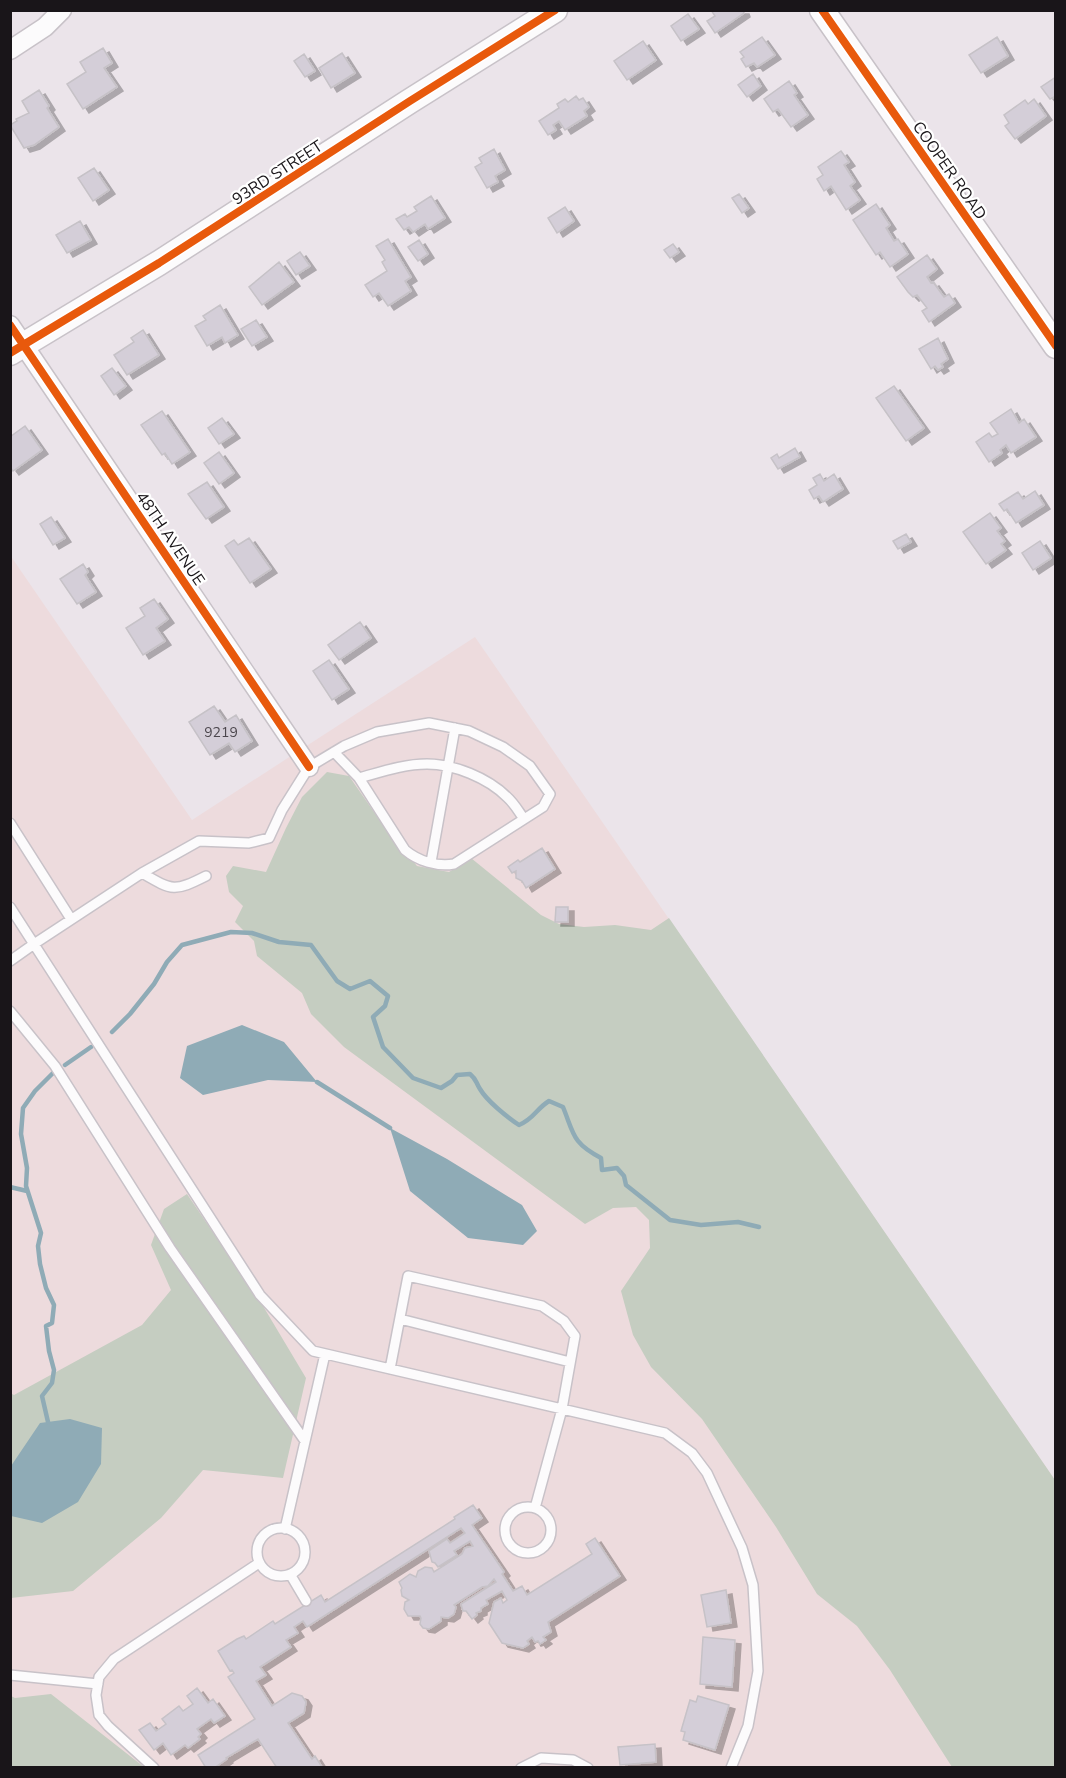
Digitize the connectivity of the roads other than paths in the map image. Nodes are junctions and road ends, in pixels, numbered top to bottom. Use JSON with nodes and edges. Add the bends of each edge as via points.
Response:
{"nodes":[{"id":1,"x":62,"y":10,"type":"edge"},
{"id":2,"x":555,"y":10,"type":"edge"},
{"id":3,"x":822,"y":10,"type":"edge"},
{"id":4,"x":10,"y":50,"type":"edge"},
{"id":5,"x":15,"y":341,"type":"edge"},
{"id":6,"x":1056,"y":346,"type":"edge"},
{"id":7,"x":455,"y":728,"type":"junction"},
{"id":8,"x":334,"y":752,"type":"junction"},
{"id":9,"x":309,"y":767,"type":"junction"},
{"id":10,"x":448,"y":767,"type":"junction"},
{"id":11,"x":359,"y":778,"type":"junction"},
{"id":12,"x":524,"y":819,"type":"junction"},
{"id":13,"x":10,"y":823,"type":"edge"},
{"id":14,"x":431,"y":862,"type":"junction"},
{"id":15,"x":142,"y":873,"type":"junction"},
{"id":16,"x":206,"y":876,"type":"dead end"},
{"id":17,"x":10,"y":907,"type":"edge"},
{"id":18,"x":71,"y":919,"type":"junction"},
{"id":19,"x":34,"y":944,"type":"junction"},
{"id":20,"x":10,"y":961,"type":"edge"},
{"id":21,"x":10,"y":1011,"type":"edge"},
{"id":22,"x":400,"y":1319,"type":"junction"},
{"id":23,"x":325,"y":1354,"type":"junction"},
{"id":24,"x":570,"y":1362,"type":"junction"},
{"id":25,"x":390,"y":1369,"type":"junction"},
{"id":26,"x":562,"y":1409,"type":"junction"},
{"id":27,"x":305,"y":1441,"type":"junction"},
{"id":28,"x":535,"y":1508,"type":"junction"},
{"id":29,"x":285,"y":1529,"type":"junction"},
{"id":30,"x":259,"y":1563,"type":"junction"},
{"id":31,"x":290,"y":1574,"type":"junction"},
{"id":32,"x":306,"y":1602,"type":"dead end"},
{"id":33,"x":10,"y":1675,"type":"edge"},
{"id":34,"x":98,"y":1684,"type":"junction"},
{"id":35,"x":154,"y":1767,"type":"edge"},
{"id":36,"x":521,"y":1767,"type":"edge"},
{"id":37,"x":588,"y":1767,"type":"edge"},
{"id":38,"x":731,"y":1767,"type":"edge"}],
"edges":[{"from":1,"to":4,"type":"street","via":[[45,27]]},
{"from":2,"to":5,"type":"street","name":"93RD STREET","via":[[159,263]]},
{"from":3,"to":6,"type":"street","name":"COOPER ROAD"},
{"from":5,"to":9,"type":"street","name":"48TH AVENUE"},
{"from":7,"to":8,"type":"lane","via":[[429,723],[377,732]]},
{"from":7,"to":10,"type":"lane"},
{"from":7,"to":12,"type":"lane","via":[[503,747],[530,766],[550,794],[543,807]]},
{"from":8,"to":9,"type":"lane"},
{"from":8,"to":11,"type":"lane"},
{"from":9,"to":15,"type":"lane","via":[[269,838],[249,843],[199,841]]},
{"from":10,"to":11,"type":"lane","via":[[427,764]]},
{"from":10,"to":12,"type":"lane","via":[[484,780],[508,797]]},
{"from":10,"to":14,"type":"lane"},
{"from":11,"to":14,"type":"lane","via":[[405,850]]},
{"from":12,"to":14,"type":"lane","via":[[454,864]]},
{"from":13,"to":18,"type":"lane"},
{"from":15,"to":16,"type":"lane","via":[[165,886],[180,888]]},
{"from":15,"to":18,"type":"lane"},
{"from":17,"to":19,"type":"lane"},
{"from":18,"to":19,"type":"lane"},
{"from":19,"to":20,"type":"lane"},
{"from":19,"to":23,"type":"lane","via":[[260,1295],[313,1351]]},
{"from":21,"to":27,"type":"lane","via":[[55,1066],[170,1248]]},
{"from":22,"to":24,"type":"lane"},
{"from":22,"to":24,"type":"lane","via":[[408,1276],[542,1306],[564,1321],[575,1336]]},
{"from":22,"to":25,"type":"lane"},
{"from":23,"to":25,"type":"lane"},
{"from":23,"to":27,"type":"lane"},
{"from":24,"to":26,"type":"lane"},
{"from":25,"to":26,"type":"lane"},
{"from":26,"to":28,"type":"lane"},
{"from":26,"to":38,"type":"lane","via":[[665,1433],[692,1453],[707,1473],[742,1548],[753,1585],[758,1671],[748,1726]]},
{"from":27,"to":29,"type":"lane"},
{"from":28,"to":28,"type":"lane","via":[[513,1512],[505,1525],[506,1540],[524,1554],[539,1551],[551,1532],[547,1517]]},
{"from":29,"to":30,"type":"lane","via":[[273,1530],[260,1540]]},
{"from":29,"to":31,"type":"lane","via":[[298,1536],[304,1549],[301,1564]]},
{"from":30,"to":31,"type":"lane","via":[[272,1575]]},
{"from":30,"to":34,"type":"lane","via":[[114,1659]]},
{"from":31,"to":32,"type":"lane"},
{"from":33,"to":34,"type":"lane"},
{"from":34,"to":35,"type":"lane","via":[[99,1715]]},
{"from":36,"to":37,"type":"lane","via":[[541,1758],[573,1760]]}]}
